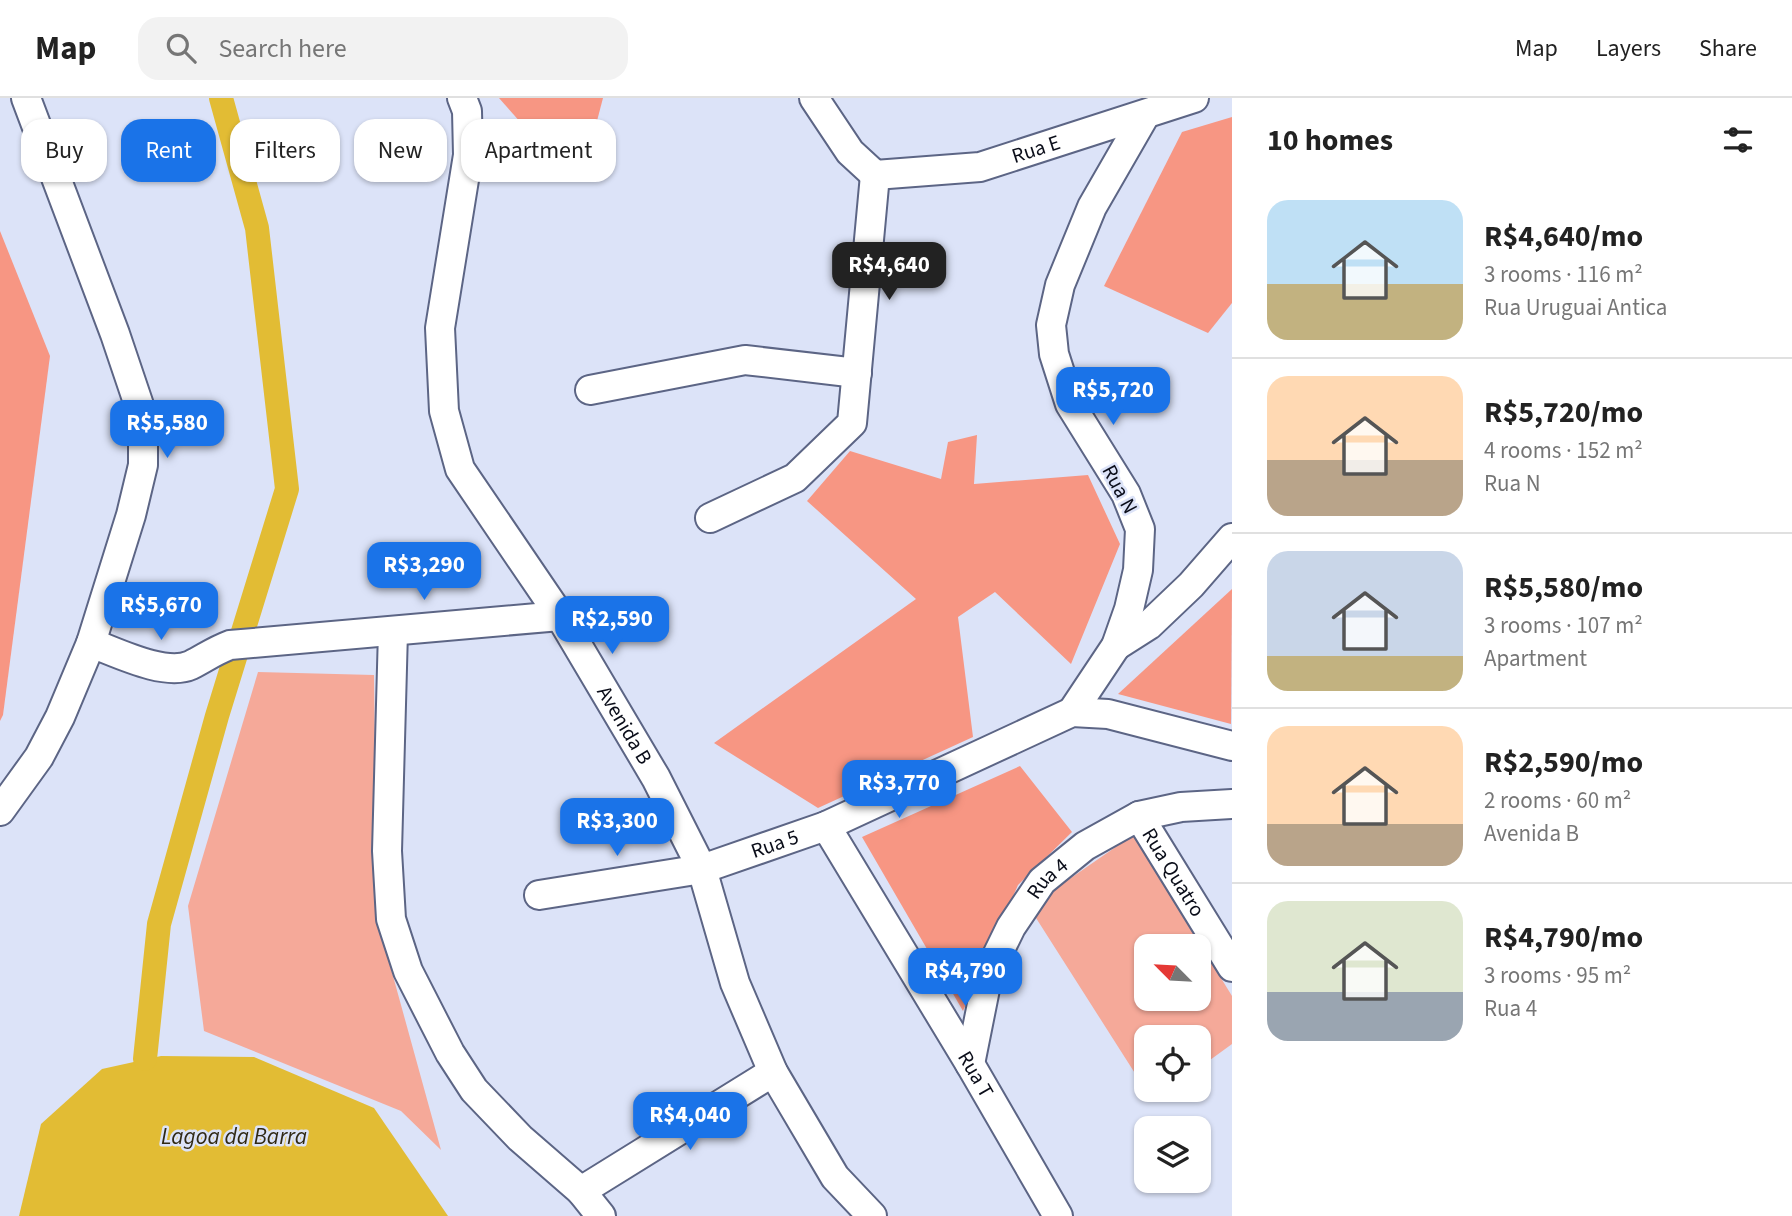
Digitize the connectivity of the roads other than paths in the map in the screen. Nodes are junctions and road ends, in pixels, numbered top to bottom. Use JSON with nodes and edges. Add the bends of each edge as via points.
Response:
{"nodes":[{"id":1,"x":26,"y":98,"type":"edge"},
{"id":2,"x":463,"y":98,"type":"edge"},
{"id":3,"x":814,"y":98,"type":"edge"},
{"id":4,"x":1194,"y":98,"type":"edge"},
{"id":5,"x":1144,"y":115,"type":"junction"},
{"id":6,"x":875,"y":175,"type":"junction"},
{"id":7,"x":858,"y":373,"type":"junction"},
{"id":8,"x":590,"y":390,"type":"dead end"},
{"id":9,"x":710,"y":518,"type":"dead end"},
{"id":10,"x":1232,"y":538,"type":"edge"},
{"id":11,"x":560,"y":615,"type":"junction"},
{"id":12,"x":393,"y":631,"type":"junction"},
{"id":13,"x":91,"y":643,"type":"junction"},
{"id":14,"x":1116,"y":646,"type":"junction"},
{"id":15,"x":1072,"y":712,"type":"junction"},
{"id":16,"x":1232,"y":746,"type":"edge"},
{"id":17,"x":1232,"y":804,"type":"edge"},
{"id":18,"x":0,"y":811,"type":"edge"},
{"id":19,"x":1139,"y":816,"type":"junction"},
{"id":20,"x":826,"y":827,"type":"junction"},
{"id":21,"x":702,"y":869,"type":"junction"},
{"id":22,"x":539,"y":895,"type":"dead end"},
{"id":23,"x":1232,"y":967,"type":"edge"},
{"id":24,"x":970,"y":1064,"type":"junction"},
{"id":25,"x":773,"y":1072,"type":"junction"},
{"id":26,"x":581,"y":1192,"type":"junction"},
{"id":27,"x":601,"y":1216,"type":"edge"},
{"id":28,"x":872,"y":1216,"type":"edge"},
{"id":29,"x":1058,"y":1216,"type":"edge"}],
"edges":[{"from":1,"to":13,"type":"street","via":[[143,416],[140,477]]},
{"from":2,"to":11,"type":"street","name":"Avenida B","via":[[468,155],[440,328],[444,411],[460,470]]},
{"from":3,"to":6,"type":"street","via":[[850,152]]},
{"from":4,"to":5,"type":"street","name":"Rua E"},
{"from":5,"to":6,"type":"street","name":"Rua E","via":[[980,167]]},
{"from":5,"to":14,"type":"street","name":"Rua N","via":[[1093,207],[1060,285],[1051,325],[1054,354],[1070,404],[1126,494],[1140,529],[1135,583]]},
{"from":6,"to":7,"type":"street"},
{"from":7,"to":8,"type":"street","via":[[745,360]]},
{"from":7,"to":9,"type":"street","via":[[852,423],[795,478]]},
{"from":10,"to":14,"type":"street","via":[[1191,586],[1149,625]]},
{"from":11,"to":12,"type":"street"},
{"from":11,"to":21,"type":"street","name":"Avenida B","via":[[656,778]]},
{"from":12,"to":13,"type":"street","via":[[230,645],[177,668],[158,667]]},
{"from":12,"to":26,"type":"street","via":[[387,851],[391,919],[408,971],[474,1090]]},
{"from":13,"to":18,"type":"street","via":[[39,757]]},
{"from":14,"to":15,"type":"street","name":"Rua N"},
{"from":15,"to":16,"type":"street","via":[[1108,713]]},
{"from":15,"to":20,"type":"street","name":"Rua 5"},
{"from":17,"to":19,"type":"street","name":"Rua 4","via":[[1181,807]]},
{"from":19,"to":23,"type":"street","name":"Rua Quatro"},
{"from":19,"to":24,"type":"street","name":"Rua 4","via":[[1085,846],[1042,881],[1011,927],[988,974]]},
{"from":20,"to":21,"type":"street","name":"Rua 5"},
{"from":20,"to":24,"type":"street","name":"Rua T"},
{"from":21,"to":22,"type":"street","name":"Rua 5"},
{"from":21,"to":25,"type":"street","name":"Avenida B","via":[[735,983]]},
{"from":24,"to":29,"type":"street","name":"Rua T"},
{"from":25,"to":26,"type":"street"},
{"from":25,"to":28,"type":"street","name":"Avenida B","via":[[835,1177]]},
{"from":26,"to":27,"type":"street"}]}
